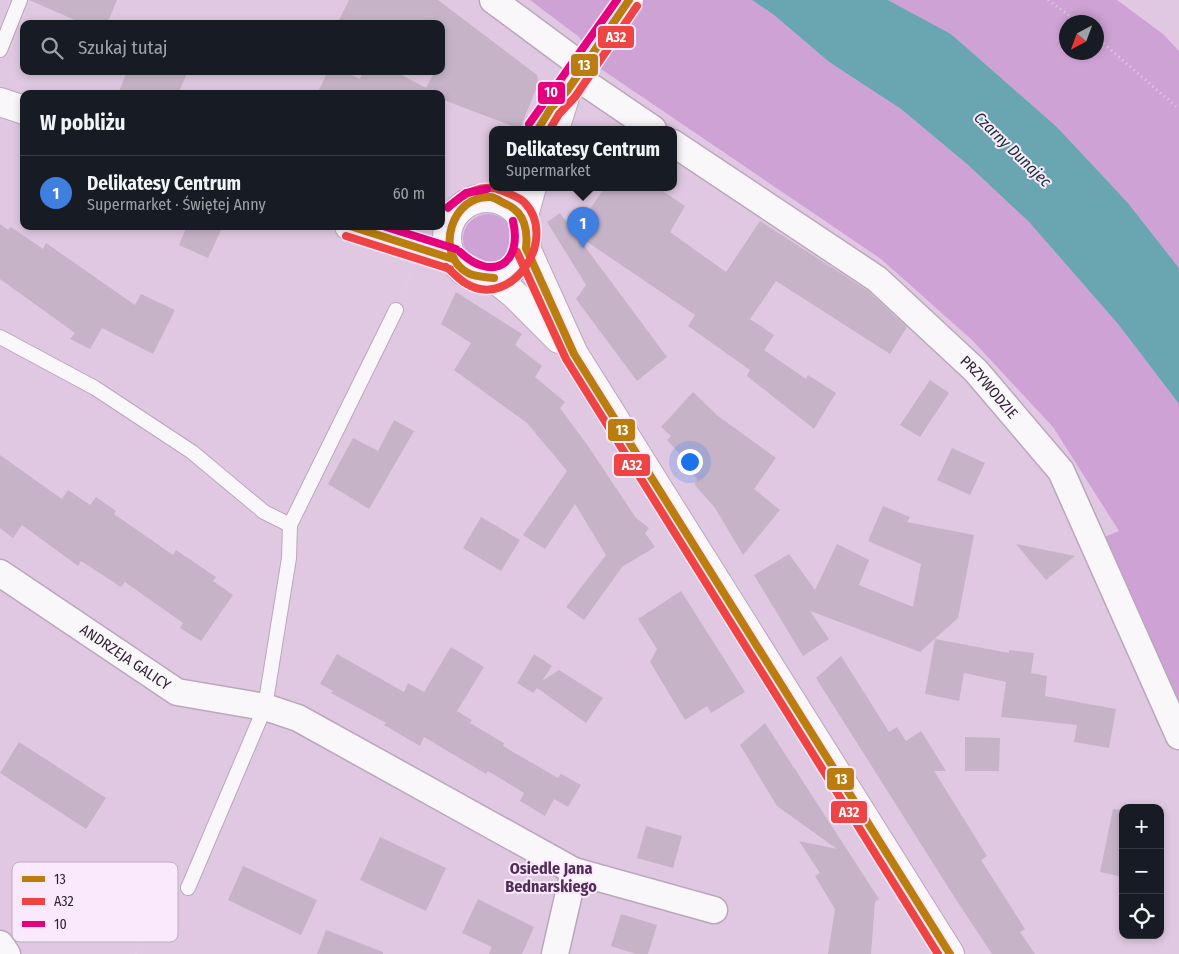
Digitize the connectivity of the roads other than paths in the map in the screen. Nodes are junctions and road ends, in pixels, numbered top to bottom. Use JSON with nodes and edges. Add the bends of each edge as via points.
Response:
{"nodes":[{"id":1,"x":20,"y":0,"type":"edge"},
{"id":2,"x":493,"y":0,"type":"edge"},
{"id":3,"x":629,"y":0,"type":"edge"},
{"id":4,"x":0,"y":50,"type":"edge"},
{"id":5,"x":578,"y":73,"type":"junction"},
{"id":6,"x":0,"y":102,"type":"edge"},
{"id":7,"x":20,"y":109,"type":"edge"},
{"id":8,"x":540,"y":126,"type":"edge"},
{"id":9,"x":556,"y":126,"type":"edge"},
{"id":10,"x":649,"y":126,"type":"edge"},
{"id":11,"x":677,"y":146,"type":"edge"},
{"id":12,"x":531,"y":191,"type":"edge"},
{"id":13,"x":494,"y":193,"type":"edge"},
{"id":14,"x":448,"y":216,"type":"edge"},
{"id":15,"x":523,"y":219,"type":"junction"},
{"id":16,"x":362,"y":230,"type":"edge"},
{"id":17,"x":526,"y":248,"type":"junction"},
{"id":18,"x":453,"y":259,"type":"junction"},
{"id":19,"x":494,"y":278,"type":"junction"},
{"id":20,"x":396,"y":310,"type":"road end"},
{"id":21,"x":0,"y":337,"type":"edge"},
{"id":22,"x":574,"y":354,"type":"junction"},
{"id":23,"x":290,"y":526,"type":"junction"},
{"id":24,"x":0,"y":573,"type":"edge"},
{"id":25,"x":264,"y":707,"type":"junction"},
{"id":26,"x":1179,"y":736,"type":"edge"},
{"id":27,"x":574,"y":870,"type":"junction"},
{"id":28,"x":188,"y":888,"type":"dead end"},
{"id":29,"x":714,"y":910,"type":"dead end"},
{"id":30,"x":0,"y":944,"type":"edge"},
{"id":31,"x":7,"y":954,"type":"edge"},
{"id":32,"x":555,"y":954,"type":"edge"},
{"id":33,"x":950,"y":954,"type":"edge"}],
"edges":[{"from":1,"to":4,"type":"lane"},
{"from":2,"to":5,"type":"street"},
{"from":3,"to":5,"type":"street"},
{"from":5,"to":8,"type":"street"},
{"from":5,"to":9,"type":"street"},
{"from":5,"to":10,"type":"street"},
{"from":6,"to":7,"type":"street"},
{"from":11,"to":26,"type":"street","name":"PRZYWODZIE","via":[[877,279],[976,371],[1060,471]]},
{"from":12,"to":15,"type":"street"},
{"from":13,"to":14,"type":"street","via":[[470,202]]},
{"from":13,"to":15,"type":"street"},
{"from":14,"to":18,"type":"street","via":[[447,236]]},
{"from":15,"to":17,"type":"street","via":[[527,230]]},
{"from":16,"to":18,"type":"street"},
{"from":17,"to":19,"type":"street","via":[[514,268]]},
{"from":17,"to":22,"type":"street"},
{"from":18,"to":19,"type":"street","via":[[474,276]]},
{"from":19,"to":22,"type":"street"},
{"from":20,"to":23,"type":"lane"},
{"from":21,"to":23,"type":"lane","via":[[96,388],[192,452],[264,512]]},
{"from":22,"to":33,"type":"street"},
{"from":23,"to":25,"type":"lane","via":[[289,558]]},
{"from":24,"to":25,"type":"street","name":"ANDRZEJA GALICY","via":[[177,692]]},
{"from":25,"to":27,"type":"street","name":"ANDRZEJA GALICY","via":[[298,718]]},
{"from":25,"to":28,"type":"lane"},
{"from":27,"to":29,"type":"street","name":"ANDRZEJA GALICY"},
{"from":27,"to":32,"type":"street"},
{"from":30,"to":31,"type":"street"}]}
